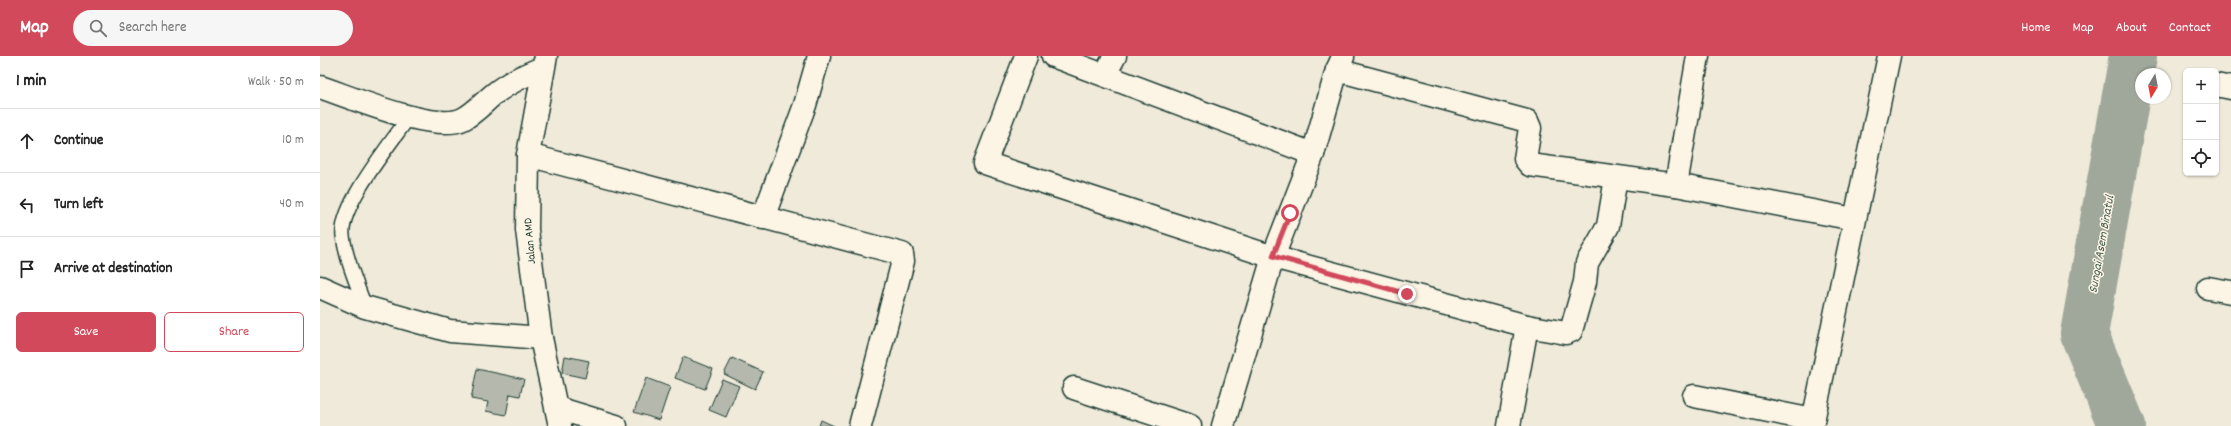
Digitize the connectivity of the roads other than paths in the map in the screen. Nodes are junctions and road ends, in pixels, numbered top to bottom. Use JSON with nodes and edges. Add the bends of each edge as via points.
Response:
{"nodes":[{"id":1,"x":819,"y":56,"type":"edge"},
{"id":2,"x":1026,"y":56,"type":"edge"},
{"id":3,"x":1053,"y":56,"type":"edge"},
{"id":4,"x":1698,"y":56,"type":"edge"},
{"id":5,"x":1888,"y":56,"type":"edge"},
{"id":6,"x":544,"y":62,"type":"edge"},
{"id":7,"x":1340,"y":63,"type":"edge"},
{"id":8,"x":1110,"y":65,"type":"edge"},
{"id":9,"x":2219,"y":86,"type":"edge"},
{"id":10,"x":320,"y":87,"type":"edge"},
{"id":11,"x":2231,"y":88,"type":"edge"},
{"id":12,"x":409,"y":117,"type":"junction"},
{"id":13,"x":1313,"y":154,"type":"junction"},
{"id":14,"x":528,"y":155,"type":"junction"},
{"id":15,"x":1616,"y":178,"type":"junction"},
{"id":16,"x":1676,"y":185,"type":"junction"},
{"id":17,"x":764,"y":218,"type":"junction"},
{"id":18,"x":1854,"y":218,"type":"junction"},
{"id":19,"x":1273,"y":256,"type":"junction"},
{"id":20,"x":320,"y":287,"type":"edge"},
{"id":21,"x":2208,"y":288,"type":"dead end"},
{"id":22,"x":2231,"y":292,"type":"edge"},
{"id":23,"x":365,"y":307,"type":"junction"},
{"id":24,"x":1527,"y":326,"type":"junction"},
{"id":25,"x":541,"y":338,"type":"junction"},
{"id":26,"x":1074,"y":388,"type":"dead end"},
{"id":27,"x":1694,"y":396,"type":"dead end"},
{"id":28,"x":558,"y":417,"type":"edge"},
{"id":29,"x":1813,"y":423,"type":"edge"},
{"id":30,"x":616,"y":426,"type":"edge"},
{"id":31,"x":860,"y":426,"type":"edge"},
{"id":32,"x":1190,"y":426,"type":"edge"},
{"id":33,"x":1223,"y":426,"type":"edge"},
{"id":34,"x":1509,"y":426,"type":"edge"}],
"edges":[{"from":1,"to":17,"type":"street","via":[[805,105]]},
{"from":2,"to":19,"type":"street","via":[[984,163]]},
{"from":3,"to":8,"type":"street"},
{"from":4,"to":16,"type":"street"},
{"from":5,"to":18,"type":"street"},
{"from":6,"to":12,"type":"street","via":[[513,81],[463,119],[445,123]]},
{"from":6,"to":14,"type":"street","name":"Jalan AMD"},
{"from":7,"to":13,"type":"street"},
{"from":7,"to":15,"type":"street","via":[[1527,121],[1530,128],[1525,159],[1530,165]]},
{"from":8,"to":13,"type":"street"},
{"from":9,"to":11,"type":"street"},
{"from":10,"to":12,"type":"street"},
{"from":12,"to":23,"type":"lane","via":[[363,184],[344,218],[343,236]]},
{"from":13,"to":19,"type":"street"},
{"from":14,"to":17,"type":"street"},
{"from":14,"to":25,"type":"street","name":"Jalan AMD","via":[[526,230]]},
{"from":15,"to":16,"type":"street"},
{"from":15,"to":24,"type":"street","via":[[1608,226],[1587,263],[1585,282],[1572,331],[1566,333]]},
{"from":16,"to":18,"type":"street"},
{"from":17,"to":31,"type":"street","via":[[896,252],[903,257]]},
{"from":18,"to":29,"type":"street"},
{"from":19,"to":24,"type":"street"},
{"from":19,"to":33,"type":"street"},
{"from":20,"to":23,"type":"street"},
{"from":21,"to":22,"type":"street"},
{"from":23,"to":25,"type":"street","via":[[450,331]]},
{"from":24,"to":34,"type":"street"},
{"from":25,"to":28,"type":"street","name":"Jalan AMD"},
{"from":26,"to":32,"type":"street"},
{"from":27,"to":29,"type":"street"},
{"from":28,"to":30,"type":"street"}]}
